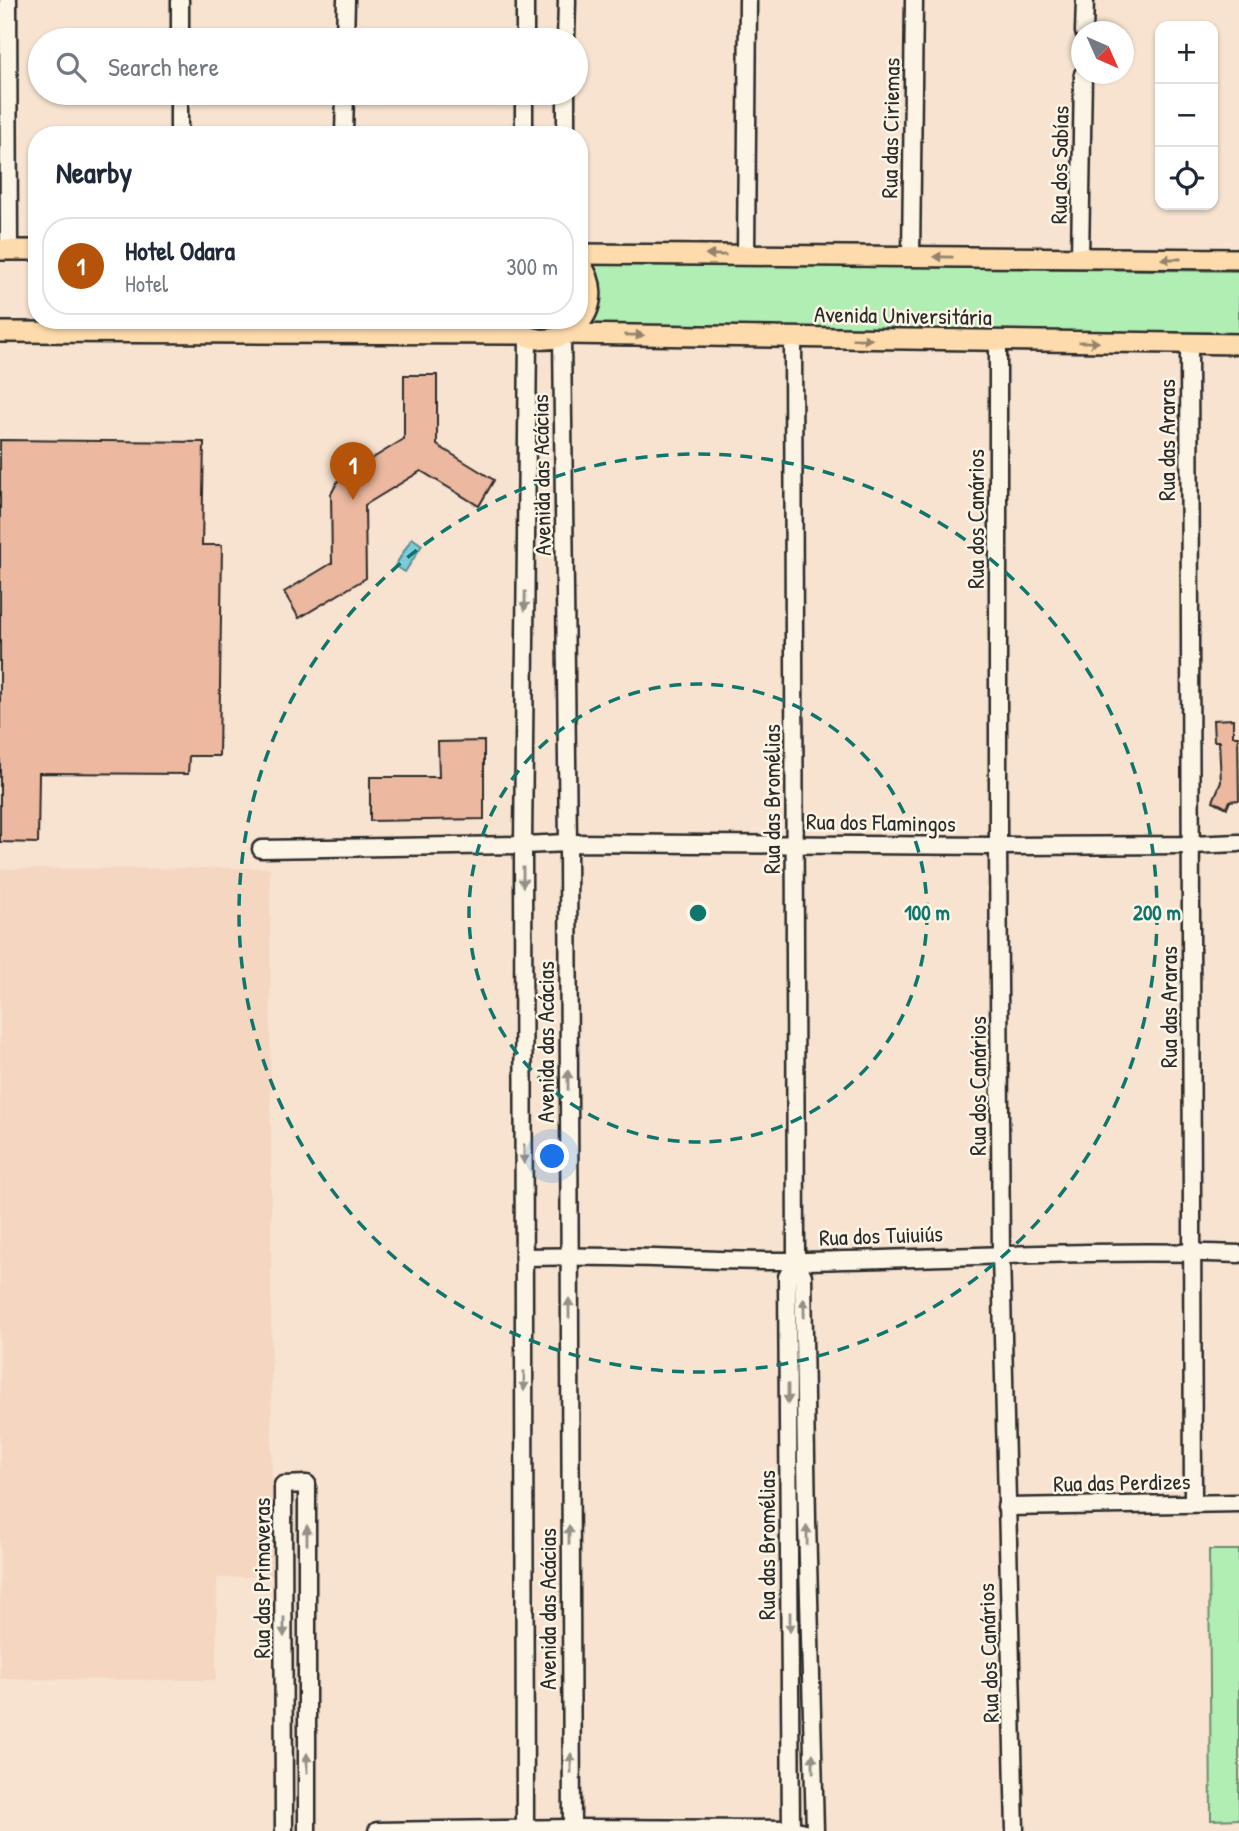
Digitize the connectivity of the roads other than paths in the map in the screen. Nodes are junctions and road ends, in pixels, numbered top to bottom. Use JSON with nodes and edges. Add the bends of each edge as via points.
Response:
{"nodes":[{"id":1,"x":8,"y":0,"type":"edge"},
{"id":2,"x":180,"y":0,"type":"edge"},
{"id":3,"x":346,"y":0,"type":"edge"},
{"id":4,"x":525,"y":0,"type":"edge"},
{"id":5,"x":567,"y":0,"type":"edge"},
{"id":6,"x":748,"y":0,"type":"edge"},
{"id":7,"x":914,"y":0,"type":"edge"},
{"id":8,"x":1085,"y":0,"type":"edge"},
{"id":9,"x":1084,"y":21,"type":"edge"},
{"id":10,"x":180,"y":28,"type":"edge"},
{"id":11,"x":345,"y":28,"type":"edge"},
{"id":12,"x":525,"y":28,"type":"edge"},
{"id":13,"x":566,"y":28,"type":"edge"},
{"id":14,"x":1083,"y":84,"type":"edge"},
{"id":15,"x":179,"y":105,"type":"edge"},
{"id":16,"x":345,"y":105,"type":"edge"},
{"id":17,"x":524,"y":105,"type":"edge"},
{"id":18,"x":566,"y":105,"type":"edge"},
{"id":19,"x":179,"y":126,"type":"edge"},
{"id":20,"x":344,"y":126,"type":"edge"},
{"id":21,"x":524,"y":126,"type":"edge"},
{"id":22,"x":566,"y":126,"type":"edge"},
{"id":23,"x":4,"y":250,"type":"edge"},
{"id":24,"x":28,"y":250,"type":"edge"},
{"id":25,"x":588,"y":254,"type":"edge"},
{"id":26,"x":746,"y":255,"type":"junction"},
{"id":27,"x":911,"y":257,"type":"junction"},
{"id":28,"x":1080,"y":258,"type":"junction"},
{"id":29,"x":1239,"y":259,"type":"edge"},
{"id":30,"x":588,"y":276,"type":"edge"},
{"id":31,"x":588,"y":311,"type":"edge"},
{"id":32,"x":515,"y":329,"type":"edge"},
{"id":33,"x":574,"y":329,"type":"edge"},
{"id":34,"x":0,"y":332,"type":"edge"},
{"id":35,"x":526,"y":335,"type":"junction"},
{"id":36,"x":564,"y":335,"type":"junction"},
{"id":37,"x":793,"y":338,"type":"junction"},
{"id":38,"x":998,"y":341,"type":"junction"},
{"id":39,"x":1189,"y":343,"type":"junction"},
{"id":40,"x":1239,"y":344,"type":"edge"},
{"id":41,"x":568,"y":843,"type":"junction"},
{"id":42,"x":1239,"y":843,"type":"edge"},
{"id":43,"x":794,"y":844,"type":"junction"},
{"id":44,"x":523,"y":845,"type":"junction"},
{"id":45,"x":1191,"y":845,"type":"junction"},
{"id":46,"x":998,"y":846,"type":"junction"},
{"id":47,"x":261,"y":849,"type":"dead end"},
{"id":48,"x":1192,"y":1253,"type":"junction"},
{"id":49,"x":1001,"y":1254,"type":"junction"},
{"id":50,"x":1239,"y":1254,"type":"edge"},
{"id":51,"x":569,"y":1256,"type":"junction"},
{"id":52,"x":524,"y":1257,"type":"junction"},
{"id":53,"x":796,"y":1261,"type":"junction"},
{"id":54,"x":1193,"y":1503,"type":"junction"},
{"id":55,"x":1239,"y":1503,"type":"edge"},
{"id":56,"x":1006,"y":1507,"type":"junction"},
{"id":57,"x":525,"y":1830,"type":"edge"},
{"id":58,"x":572,"y":1830,"type":"edge"},
{"id":59,"x":794,"y":1830,"type":"edge"},
{"id":60,"x":284,"y":1831,"type":"edge"},
{"id":61,"x":307,"y":1831,"type":"edge"},
{"id":62,"x":377,"y":1831,"type":"edge"},
{"id":63,"x":815,"y":1831,"type":"edge"},
{"id":64,"x":1015,"y":1831,"type":"edge"}],
"edges":[{"from":1,"to":23,"type":"street"},
{"from":2,"to":10,"type":"street"},
{"from":3,"to":11,"type":"street"},
{"from":4,"to":12,"type":"street"},
{"from":5,"to":13,"type":"street"},
{"from":6,"to":26,"type":"street"},
{"from":7,"to":27,"type":"street","name":"Rua das Ciriemas"},
{"from":8,"to":9,"type":"street"},
{"from":14,"to":28,"type":"street","name":"Rua dos Sabías"},
{"from":15,"to":19,"type":"street"},
{"from":16,"to":20,"type":"street"},
{"from":17,"to":21,"type":"street"},
{"from":18,"to":22,"type":"street"},
{"from":23,"to":24,"type":"main road"},
{"from":26,"to":25,"type":"main road","one_way":true},
{"from":26,"to":27,"type":"main road"},
{"from":28,"to":27,"type":"main road","one_way":true},
{"from":29,"to":28,"type":"main road","one_way":true},
{"from":30,"to":31,"type":"main road"},
{"from":32,"to":35,"type":"main road"},
{"from":33,"to":36,"type":"main road"},
{"from":34,"to":35,"type":"main road"},
{"from":35,"to":36,"type":"main road","name":"Avenida Universitária","via":[[545,340]]},
{"from":35,"to":44,"type":"street","name":"Avenida das Acácias","one_way":true},
{"from":36,"to":37,"type":"main road","name":"Avenida Universitária","one_way":true},
{"from":36,"to":41,"type":"street","name":"Avenida das Acácias"},
{"from":37,"to":38,"type":"main road","name":"Avenida Universitária","one_way":true},
{"from":37,"to":43,"type":"street","name":"Rua das Bromélias"},
{"from":38,"to":39,"type":"main road","name":"Avenida Universitária","one_way":true},
{"from":38,"to":46,"type":"street","name":"Rua dos Canários"},
{"from":39,"to":40,"type":"main road","name":"Avenida Universitária"},
{"from":39,"to":45,"type":"street","name":"Rua das Araras"},
{"from":41,"to":43,"type":"street","name":"Rua dos Flamingos"},
{"from":41,"to":44,"type":"street","name":"Rua dos Flamingos"},
{"from":51,"to":41,"type":"street","name":"Avenida das Acácias","one_way":true},
{"from":42,"to":45,"type":"street","name":"Rua dos Flamingos"},
{"from":43,"to":46,"type":"street","name":"Rua dos Flamingos"},
{"from":43,"to":53,"type":"street","name":"Rua das Bromélias"},
{"from":44,"to":47,"type":"street","name":"Rua dos Flamingos"},
{"from":44,"to":52,"type":"street","name":"Avenida das Acácias","one_way":true},
{"from":45,"to":46,"type":"street","name":"Rua dos Flamingos"},
{"from":45,"to":48,"type":"street","name":"Rua das Araras"},
{"from":46,"to":49,"type":"street","name":"Rua dos Canários"},
{"from":48,"to":49,"type":"street","name":"Rua dos Tuiuiús"},
{"from":48,"to":50,"type":"street","name":"Rua dos Tuiuiús"},
{"from":48,"to":54,"type":"street","name":"Rua das Araras"},
{"from":49,"to":53,"type":"street","name":"Rua dos Tuiuiús"},
{"from":49,"to":56,"type":"street","name":"Rua dos Canários"},
{"from":51,"to":52,"type":"street","name":"Rua dos Tuiuiús"},
{"from":51,"to":53,"type":"street","name":"Rua dos Tuiuiús"},
{"from":58,"to":51,"type":"street","name":"Avenida das Acácias","one_way":true},
{"from":52,"to":57,"type":"street","name":"Avenida das Acácias","one_way":true},
{"from":53,"to":59,"type":"street","name":"Rua das Bromélias","one_way":true,"via":[[787,1277]]},
{"from":63,"to":53,"type":"street","name":"Rua das Bromélias","one_way":true,"via":[[803,1276]]},
{"from":54,"to":55,"type":"street","name":"Rua das Perdizes"},
{"from":54,"to":56,"type":"street","name":"Rua das Perdizes"},
{"from":56,"to":64,"type":"street","name":"Rua dos Canários"},
{"from":57,"to":58,"type":"street"},
{"from":57,"to":62,"type":"street"},
{"from":58,"to":59,"type":"street"},
{"from":61,"to":60,"type":"street","name":"Rua das Primaveras","one_way":true,"via":[[307,1484],[283,1485]]}]}
